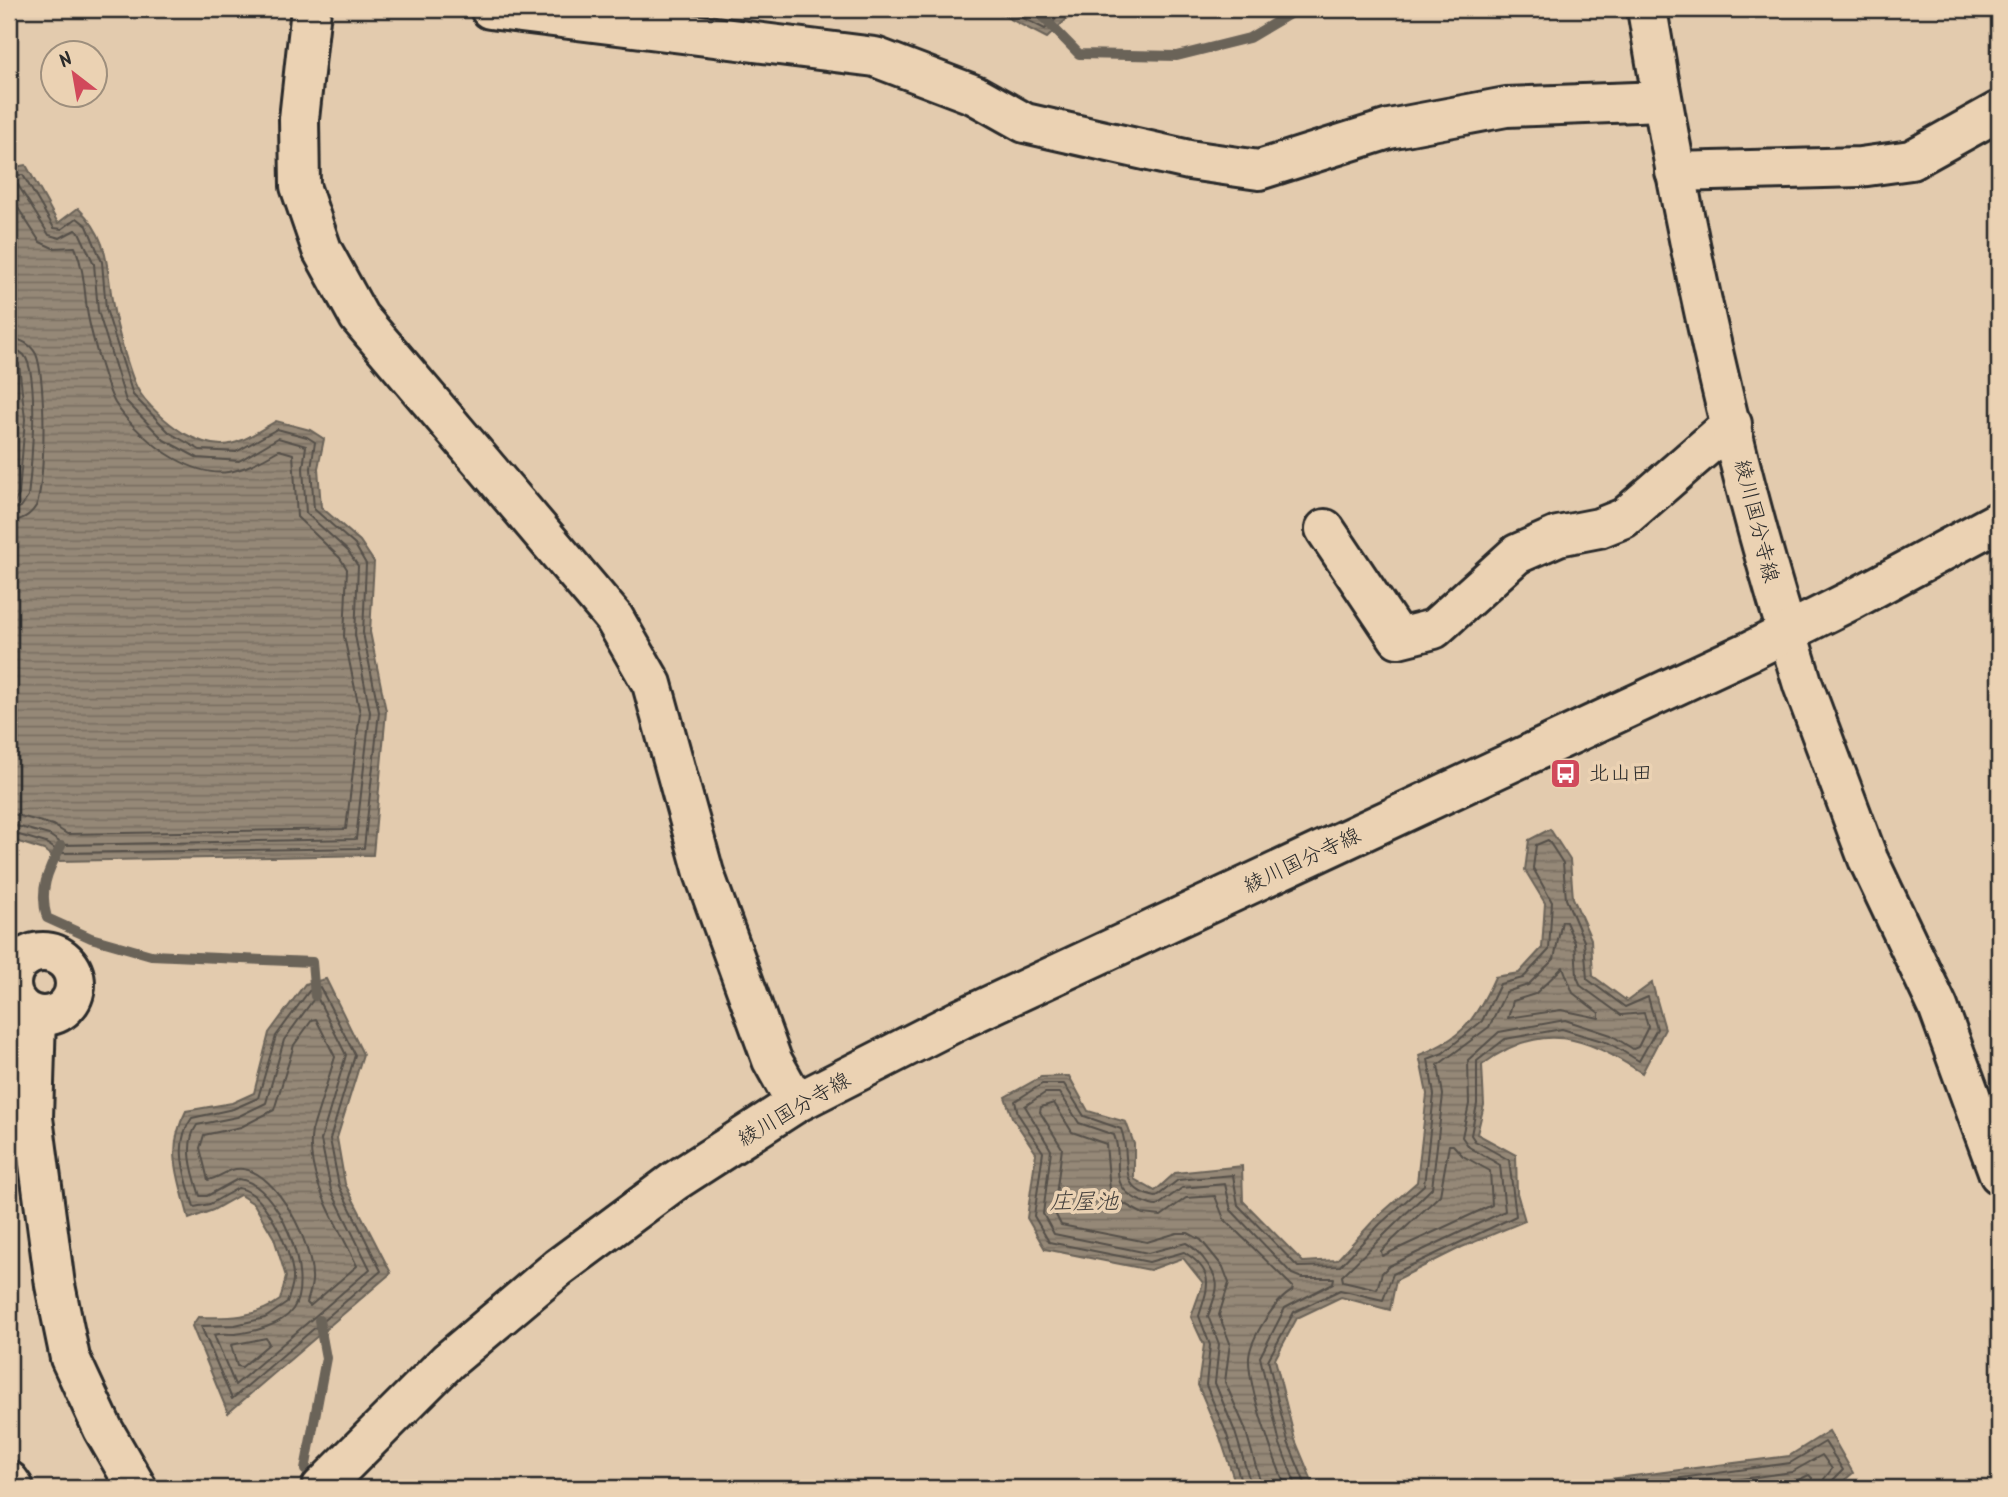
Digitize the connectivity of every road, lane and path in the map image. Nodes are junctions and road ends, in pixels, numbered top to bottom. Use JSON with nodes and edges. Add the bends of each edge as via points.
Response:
{"nodes":[{"id":1,"x":311,"y":9,"type":"edge"},
{"id":2,"x":490,"y":9,"type":"edge"},
{"id":3,"x":1647,"y":9,"type":"edge"},
{"id":4,"x":1662,"y":101,"type":"junction"},
{"id":5,"x":1999,"y":111,"type":"edge"},
{"id":6,"x":1675,"y":172,"type":"junction"},
{"id":7,"x":1732,"y":424,"type":"junction"},
{"id":8,"x":1999,"y":520,"type":"edge"},
{"id":9,"x":1325,"y":529,"type":"dead end"},
{"id":10,"x":1787,"y":632,"type":"junction"},
{"id":11,"x":36,"y":1016,"type":"dead end"},
{"id":12,"x":796,"y":1103,"type":"junction"},
{"id":13,"x":1999,"y":1174,"type":"edge"},
{"id":14,"x":9,"y":1481,"type":"edge"},
{"id":15,"x":14,"y":1488,"type":"edge"},
{"id":16,"x":137,"y":1488,"type":"edge"},
{"id":17,"x":321,"y":1488,"type":"edge"}],
"edges":[{"from":1,"to":12,"type":"street","via":[[299,119],[300,186],[323,250],[359,317],[614,618],[652,684],[704,873],[772,1060]]},
{"from":2,"to":4,"type":"street","via":[[875,57],[975,94],[1025,123],[1189,160],[1259,170],[1389,129],[1506,107]]},
{"from":3,"to":4,"type":"street","name":"綾川国分寺線"},
{"from":4,"to":6,"type":"street","name":"綾川国分寺線"},
{"from":5,"to":6,"type":"street","via":[[1911,160],[1860,167]]},
{"from":6,"to":7,"type":"street","name":"綾川国分寺線"},
{"from":7,"to":9,"type":"street","via":[[1624,518],[1558,536],[1517,554],[1434,629],[1398,638]]},
{"from":7,"to":10,"type":"street","name":"綾川国分寺線"},
{"from":8,"to":10,"type":"street"},
{"from":10,"to":12,"type":"street","name":"綾川国分寺線","via":[[961,1019]]},
{"from":10,"to":13,"type":"street","via":[[1868,859],[1938,1007]]},
{"from":11,"to":16,"type":"street","via":[[33,1118],[55,1285],[70,1358]]},
{"from":12,"to":17,"type":"street","name":"綾川国分寺線","via":[[675,1181],[558,1268],[449,1361]]},
{"from":14,"to":15,"type":"street"}]}
